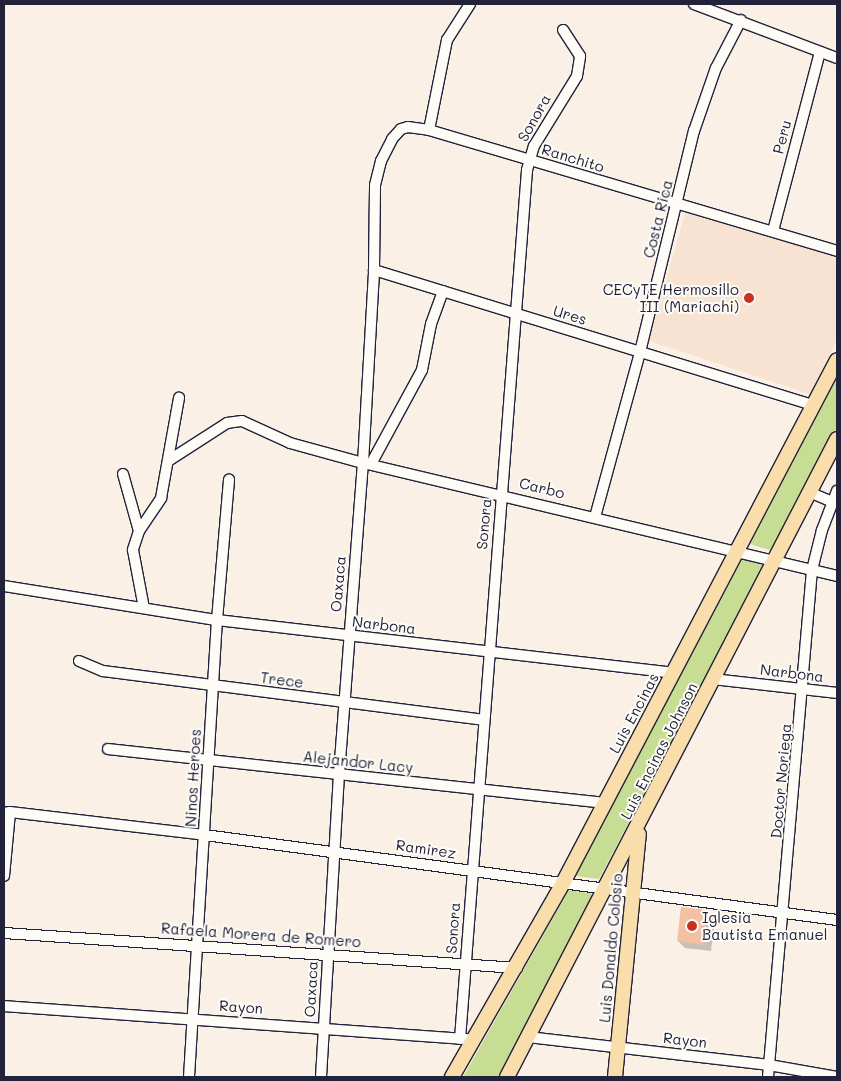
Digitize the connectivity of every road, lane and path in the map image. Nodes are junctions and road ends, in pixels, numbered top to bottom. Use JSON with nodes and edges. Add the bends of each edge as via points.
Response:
{"nodes":[{"id":1,"x":470,"y":4,"type":"edge"},
{"id":2,"x":694,"y":4,"type":"edge"},
{"id":3,"x":741,"y":20,"type":"junction"},
{"id":4,"x":563,"y":30,"type":"dead end"},
{"id":5,"x":820,"y":52,"type":"junction"},
{"id":6,"x":837,"y":58,"type":"edge"},
{"id":7,"x":429,"y":130,"type":"junction"},
{"id":8,"x":529,"y":160,"type":"junction"},
{"id":9,"x":677,"y":206,"type":"junction"},
{"id":10,"x":774,"y":231,"type":"junction"},
{"id":11,"x":837,"y":250,"type":"edge"},
{"id":12,"x":374,"y":270,"type":"junction"},
{"id":13,"x":443,"y":291,"type":"junction"},
{"id":14,"x":516,"y":314,"type":"junction"},
{"id":15,"x":640,"y":352,"type":"junction"},
{"id":16,"x":837,"y":360,"type":"edge"},
{"id":17,"x":179,"y":398,"type":"dead end"},
{"id":18,"x":813,"y":405,"type":"junction"},
{"id":19,"x":837,"y":439,"type":"edge"},
{"id":20,"x":168,"y":461,"type":"junction"},
{"id":21,"x":367,"y":464,"type":"junction"},
{"id":22,"x":123,"y":474,"type":"dead end"},
{"id":23,"x":229,"y":480,"type":"dead end"},
{"id":24,"x":837,"y":491,"type":"edge"},
{"id":25,"x":809,"y":492,"type":"junction"},
{"id":26,"x":501,"y":494,"type":"junction"},
{"id":27,"x":832,"y":502,"type":"junction"},
{"id":28,"x":595,"y":517,"type":"junction"},
{"id":29,"x":139,"y":531,"type":"junction"},
{"id":30,"x":737,"y":551,"type":"junction"},
{"id":31,"x":774,"y":561,"type":"junction"},
{"id":32,"x":812,"y":570,"type":"junction"},
{"id":33,"x":837,"y":576,"type":"edge"},
{"id":34,"x":4,"y":586,"type":"edge"},
{"id":35,"x":144,"y":608,"type":"junction"},
{"id":36,"x":217,"y":620,"type":"junction"},
{"id":37,"x":349,"y":636,"type":"junction"},
{"id":38,"x":488,"y":652,"type":"junction"},
{"id":39,"x":79,"y":661,"type":"dead end"},
{"id":40,"x":673,"y":674,"type":"junction"},
{"id":41,"x":713,"y":679,"type":"junction"},
{"id":42,"x":213,"y":687,"type":"junction"},
{"id":43,"x":804,"y":689,"type":"junction"},
{"id":44,"x":837,"y":693,"type":"edge"},
{"id":45,"x":344,"y":702,"type":"junction"},
{"id":46,"x":483,"y":720,"type":"junction"},
{"id":47,"x":108,"y":749,"type":"dead end"},
{"id":48,"x":209,"y":761,"type":"junction"},
{"id":49,"x":339,"y":774,"type":"junction"},
{"id":50,"x":478,"y":790,"type":"junction"},
{"id":51,"x":605,"y":803,"type":"junction"},
{"id":52,"x":7,"y":813,"type":"edge"},
{"id":53,"x":641,"y":823,"type":"junction"},
{"id":54,"x":205,"y":835,"type":"junction"},
{"id":55,"x":334,"y":852,"type":"junction"},
{"id":56,"x":472,"y":870,"type":"junction"},
{"id":57,"x":4,"y":876,"type":"edge"},
{"id":58,"x":563,"y":883,"type":"junction"},
{"id":59,"x":607,"y":888,"type":"junction"},
{"id":60,"x":632,"y":891,"type":"junction"},
{"id":61,"x":784,"y":911,"type":"junction"},
{"id":62,"x":837,"y":920,"type":"edge"},
{"id":63,"x":4,"y":933,"type":"edge"},
{"id":64,"x":197,"y":945,"type":"junction"},
{"id":65,"x":328,"y":954,"type":"junction"},
{"id":66,"x":466,"y":964,"type":"junction"},
{"id":67,"x":517,"y":968,"type":"junction"},
{"id":68,"x":4,"y":1006,"type":"edge"},
{"id":69,"x":193,"y":1019,"type":"junction"},
{"id":70,"x":324,"y":1029,"type":"junction"},
{"id":71,"x":528,"y":1037,"type":"junction"},
{"id":72,"x":460,"y":1039,"type":"junction"},
{"id":73,"x":475,"y":1040,"type":"junction"},
{"id":74,"x":618,"y":1047,"type":"junction"},
{"id":75,"x":769,"y":1065,"type":"junction"},
{"id":76,"x":189,"y":1077,"type":"edge"},
{"id":77,"x":321,"y":1077,"type":"edge"},
{"id":78,"x":452,"y":1077,"type":"edge"},
{"id":79,"x":506,"y":1077,"type":"edge"},
{"id":80,"x":615,"y":1077,"type":"edge"},
{"id":81,"x":768,"y":1077,"type":"edge"},
{"id":82,"x":837,"y":1077,"type":"edge"}],
"edges":[{"from":1,"to":7,"type":"street","via":[[447,40]]},
{"from":2,"to":3,"type":"street"},
{"from":3,"to":5,"type":"street"},
{"from":3,"to":9,"type":"street","name":"Costa Rica","via":[[704,97]]},
{"from":4,"to":8,"type":"street","name":"Sonora","via":[[580,56],[577,76]]},
{"from":5,"to":6,"type":"street"},
{"from":5,"to":10,"type":"street","name":"Peru"},
{"from":7,"to":8,"type":"street","name":"Ranchito"},
{"from":7,"to":12,"type":"street","name":"Oaxaca","via":[[401,129],[381,160],[375,186]]},
{"from":8,"to":9,"type":"street","name":"Ranchito"},
{"from":8,"to":14,"type":"street","name":"Sonora"},
{"from":9,"to":10,"type":"street","name":"Ranchito"},
{"from":9,"to":15,"type":"street","name":"Costa Rica"},
{"from":10,"to":11,"type":"street","name":"Ranchito"},
{"from":12,"to":13,"type":"street","name":"Ures"},
{"from":12,"to":21,"type":"street","name":"Oaxaca"},
{"from":13,"to":14,"type":"street","name":"Ures"},
{"from":13,"to":21,"type":"street","via":[[431,324],[422,370]]},
{"from":14,"to":15,"type":"street","name":"Ures"},
{"from":14,"to":26,"type":"street","name":"Sonora"},
{"from":15,"to":18,"type":"street","name":"Ures"},
{"from":15,"to":28,"type":"street","name":"Costa Rica"},
{"from":16,"to":18,"type":"main road","name":"Luis Encinas"},
{"from":17,"to":20,"type":"street"},
{"from":18,"to":30,"type":"main road","name":"Luis Encinas"},
{"from":19,"to":25,"type":"main road","name":"Luis Encinas Johnson"},
{"from":20,"to":21,"type":"street","name":"Carbo","via":[[227,424],[242,421],[290,443]]},
{"from":20,"to":29,"type":"street","via":[[158,506]]},
{"from":21,"to":26,"type":"street","name":"Carbo"},
{"from":21,"to":37,"type":"street","name":"Oaxaca"},
{"from":22,"to":29,"type":"street"},
{"from":23,"to":36,"type":"street","name":"Ninos Heroes"},
{"from":24,"to":27,"type":"street","name":"Doctor Noriega"},
{"from":25,"to":27,"type":"street"},
{"from":25,"to":31,"type":"main road","name":"Luis Encinas Johnson"},
{"from":26,"to":28,"type":"street","name":"Carbo"},
{"from":26,"to":38,"type":"street","name":"Sonora"},
{"from":27,"to":32,"type":"street","name":"Doctor Noriega"},
{"from":28,"to":30,"type":"street","name":"Carbo"},
{"from":29,"to":35,"type":"street","via":[[134,550]]},
{"from":30,"to":31,"type":"street","name":"Carbo"},
{"from":30,"to":40,"type":"main road","name":"Luis Encinas"},
{"from":31,"to":32,"type":"street","name":"Carbo"},
{"from":31,"to":41,"type":"main road","name":"Luis Encinas Johnson"},
{"from":32,"to":33,"type":"street","name":"Carbo"},
{"from":32,"to":43,"type":"street","name":"Doctor Noriega"},
{"from":34,"to":35,"type":"street","name":"Narbona"},
{"from":35,"to":36,"type":"street","name":"Narbona"},
{"from":36,"to":37,"type":"street","name":"Narbona"},
{"from":36,"to":42,"type":"street","name":"Ninos Heroes"},
{"from":37,"to":38,"type":"street","name":"Narbona"},
{"from":37,"to":45,"type":"street","name":"Oaxaca"},
{"from":38,"to":40,"type":"street","name":"Narbona"},
{"from":38,"to":46,"type":"street","name":"Sonora"},
{"from":39,"to":42,"type":"street","name":"Trece","via":[[103,671]]},
{"from":40,"to":51,"type":"main road","name":"Luis Encinas"},
{"from":41,"to":43,"type":"street","name":"Narbona"},
{"from":41,"to":53,"type":"main road","name":"Luis Encinas Johnson"},
{"from":42,"to":45,"type":"street","name":"Trece"},
{"from":42,"to":48,"type":"street","name":"Ninos Heroes"},
{"from":43,"to":44,"type":"street","name":"Narbona"},
{"from":43,"to":61,"type":"street","name":"Doctor Noriega"},
{"from":45,"to":46,"type":"street","name":"Trece"},
{"from":45,"to":49,"type":"street","name":"Oaxaca"},
{"from":46,"to":50,"type":"street","name":"Sonora"},
{"from":47,"to":48,"type":"street","name":"Alejandor Lacy"},
{"from":48,"to":49,"type":"street","name":"Alejandor Lacy"},
{"from":48,"to":54,"type":"street","name":"Ninos Heroes"},
{"from":49,"to":50,"type":"street","name":"Alejandor Lacy"},
{"from":49,"to":55,"type":"street","name":"Oaxaca"},
{"from":50,"to":51,"type":"street","name":"Alejandor Lacy"},
{"from":50,"to":56,"type":"street","name":"Sonora"},
{"from":51,"to":58,"type":"main road","name":"Luis Encinas"},
{"from":52,"to":54,"type":"street","name":"Ramirez"},
{"from":52,"to":57,"type":"street"},
{"from":53,"to":59,"type":"main road","name":"Luis Encinas Johnson"},
{"from":53,"to":60,"type":"main road","name":"Luis Donaldo Colosio"},
{"from":54,"to":55,"type":"street","name":"Ramirez"},
{"from":54,"to":64,"type":"street","name":"Ninos Heroes"},
{"from":55,"to":56,"type":"street","name":"Ramirez"},
{"from":55,"to":65,"type":"street","name":"Oaxaca"},
{"from":56,"to":58,"type":"street","name":"Ramirez"},
{"from":56,"to":66,"type":"street","name":"Sonora"},
{"from":58,"to":59,"type":"street","name":"Ramirez"},
{"from":58,"to":67,"type":"main road","name":"Luis Encinas"},
{"from":59,"to":60,"type":"street","name":"Ramirez"},
{"from":59,"to":71,"type":"main road","name":"Luis Encinas Johnson"},
{"from":60,"to":61,"type":"street","name":"Ramirez"},
{"from":60,"to":74,"type":"main road","name":"Luis Donaldo Colosio"},
{"from":61,"to":62,"type":"street","name":"Ramirez"},
{"from":61,"to":75,"type":"street","name":"Doctor Noriega"},
{"from":63,"to":64,"type":"street","name":"Rafaela Morera de Romero"},
{"from":64,"to":65,"type":"street","name":"Rafaela Morera de Romero"},
{"from":64,"to":69,"type":"street","name":"Ninos Heroes"},
{"from":65,"to":66,"type":"street","name":"Rafaela Morera de Romero"},
{"from":65,"to":70,"type":"street","name":"Oaxaca"},
{"from":66,"to":67,"type":"street","name":"Rafaela Morera de Romero"},
{"from":66,"to":72,"type":"street","name":"Sonora"},
{"from":67,"to":73,"type":"main road","name":"Luis Encinas"},
{"from":68,"to":69,"type":"street","name":"Rayon"},
{"from":69,"to":70,"type":"street","name":"Rayon"},
{"from":69,"to":76,"type":"street","name":"Ninos Heroes"},
{"from":70,"to":72,"type":"street","name":"Rayon"},
{"from":70,"to":77,"type":"street","name":"Oaxaca"},
{"from":71,"to":74,"type":"street","name":"Rayon"},
{"from":71,"to":79,"type":"main road","name":"Luis Encinas Johnson"},
{"from":72,"to":73,"type":"street","name":"Rayon"},
{"from":73,"to":78,"type":"main road","name":"Luis Encinas"},
{"from":74,"to":75,"type":"street","name":"Rayon"},
{"from":74,"to":80,"type":"main road","name":"Luis Donaldo Colosio"},
{"from":75,"to":81,"type":"street","name":"Doctor Noriega"},
{"from":75,"to":82,"type":"street","name":"Rayon"}]}
